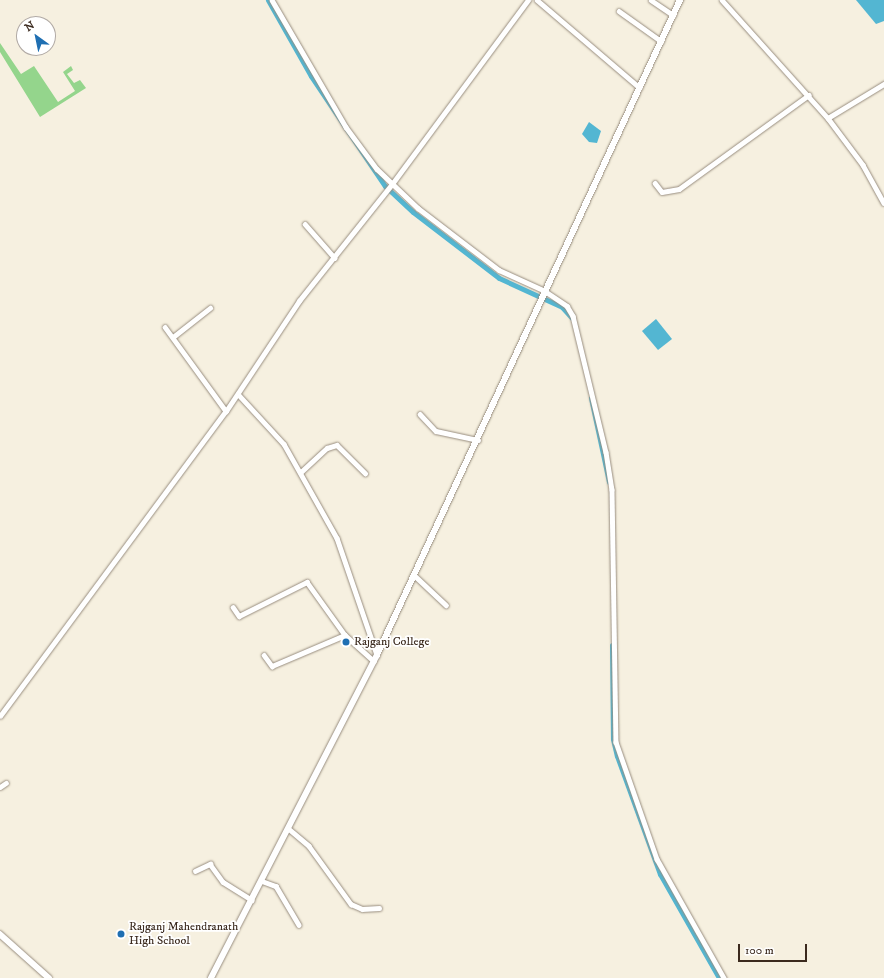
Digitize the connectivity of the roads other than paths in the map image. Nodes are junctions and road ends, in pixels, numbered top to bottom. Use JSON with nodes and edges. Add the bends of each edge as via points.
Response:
{"nodes":[{"id":1,"x":272,"y":0,"type":"edge"},
{"id":2,"x":528,"y":0,"type":"edge"},
{"id":3,"x":537,"y":0,"type":"edge"},
{"id":4,"x":651,"y":0,"type":"edge"},
{"id":5,"x":680,"y":0,"type":"edge"},
{"id":6,"x":722,"y":0,"type":"edge"},
{"id":7,"x":619,"y":11,"type":"dead end"},
{"id":8,"x":673,"y":15,"type":"junction"},
{"id":9,"x":661,"y":41,"type":"junction"},
{"id":10,"x":884,"y":84,"type":"edge"},
{"id":11,"x":640,"y":88,"type":"junction"},
{"id":12,"x":809,"y":95,"type":"junction"},
{"id":13,"x":828,"y":118,"type":"junction"},
{"id":14,"x":655,"y":183,"type":"dead end"},
{"id":15,"x":390,"y":187,"type":"junction"},
{"id":16,"x":884,"y":203,"type":"edge"},
{"id":17,"x":305,"y":224,"type":"dead end"},
{"id":18,"x":335,"y":258,"type":"junction"},
{"id":19,"x":543,"y":295,"type":"junction"},
{"id":20,"x":210,"y":308,"type":"dead end"},
{"id":21,"x":165,"y":327,"type":"dead end"},
{"id":22,"x":173,"y":337,"type":"junction"},
{"id":23,"x":238,"y":394,"type":"junction"},
{"id":24,"x":226,"y":411,"type":"junction"},
{"id":25,"x":420,"y":414,"type":"dead end"},
{"id":26,"x":478,"y":440,"type":"junction"},
{"id":27,"x":301,"y":472,"type":"junction"},
{"id":28,"x":365,"y":474,"type":"dead end"},
{"id":29,"x":414,"y":575,"type":"junction"},
{"id":30,"x":446,"y":605,"type":"dead end"},
{"id":31,"x":233,"y":607,"type":"dead end"},
{"id":32,"x":345,"y":635,"type":"junction"},
{"id":33,"x":264,"y":655,"type":"dead end"},
{"id":34,"x":377,"y":655,"type":"junction"},
{"id":35,"x":374,"y":661,"type":"junction"},
{"id":36,"x":0,"y":716,"type":"edge"},
{"id":37,"x":6,"y":783,"type":"dead end"},
{"id":38,"x":0,"y":787,"type":"edge"},
{"id":39,"x":289,"y":829,"type":"junction"},
{"id":40,"x":195,"y":871,"type":"dead end"},
{"id":41,"x":262,"y":881,"type":"junction"},
{"id":42,"x":252,"y":900,"type":"junction"},
{"id":43,"x":379,"y":908,"type":"dead end"},
{"id":44,"x":299,"y":925,"type":"dead end"},
{"id":45,"x":0,"y":934,"type":"edge"},
{"id":46,"x":49,"y":978,"type":"edge"},
{"id":47,"x":211,"y":978,"type":"edge"},
{"id":48,"x":724,"y":978,"type":"edge"}],
"edges":[{"from":1,"to":15,"type":"street","via":[[346,127]]},
{"from":2,"to":15,"type":"street"},
{"from":3,"to":11,"type":"street"},
{"from":4,"to":8,"type":"street"},
{"from":5,"to":8,"type":"street"},
{"from":6,"to":12,"type":"street"},
{"from":7,"to":9,"type":"street"},
{"from":8,"to":9,"type":"street"},
{"from":9,"to":11,"type":"street"},
{"from":10,"to":13,"type":"street"},
{"from":11,"to":19,"type":"street"},
{"from":12,"to":13,"type":"street"},
{"from":12,"to":14,"type":"street","via":[[679,189],[662,192]]},
{"from":13,"to":16,"type":"street","via":[[863,166]]},
{"from":15,"to":18,"type":"street"},
{"from":15,"to":19,"type":"street","via":[[499,270]]},
{"from":17,"to":18,"type":"street"},
{"from":18,"to":23,"type":"street","via":[[299,301]]},
{"from":19,"to":26,"type":"street"},
{"from":19,"to":48,"type":"street","via":[[567,306],[573,316],[606,452],[613,532],[616,742],[657,859]]},
{"from":20,"to":22,"type":"street"},
{"from":21,"to":22,"type":"street"},
{"from":22,"to":24,"type":"street"},
{"from":23,"to":24,"type":"street"},
{"from":23,"to":27,"type":"street","via":[[276,433]]},
{"from":24,"to":36,"type":"street"},
{"from":25,"to":26,"type":"street","via":[[436,431]]},
{"from":26,"to":29,"type":"street"},
{"from":27,"to":28,"type":"street","via":[[327,448],[337,445]]},
{"from":27,"to":34,"type":"street","via":[[343,552]]},
{"from":29,"to":30,"type":"street"},
{"from":29,"to":34,"type":"street"},
{"from":31,"to":32,"type":"street","via":[[239,616],[307,582]]},
{"from":32,"to":33,"type":"street","via":[[272,666]]},
{"from":32,"to":35,"type":"street"},
{"from":34,"to":35,"type":"street"},
{"from":35,"to":39,"type":"street"},
{"from":37,"to":38,"type":"street"},
{"from":39,"to":41,"type":"street"},
{"from":39,"to":43,"type":"street","via":[[309,846],[351,904],[362,909]]},
{"from":40,"to":42,"type":"street","via":[[210,864],[223,882]]},
{"from":41,"to":42,"type":"street"},
{"from":41,"to":44,"type":"street","via":[[276,886]]},
{"from":42,"to":47,"type":"street"},
{"from":45,"to":46,"type":"street"}]}
